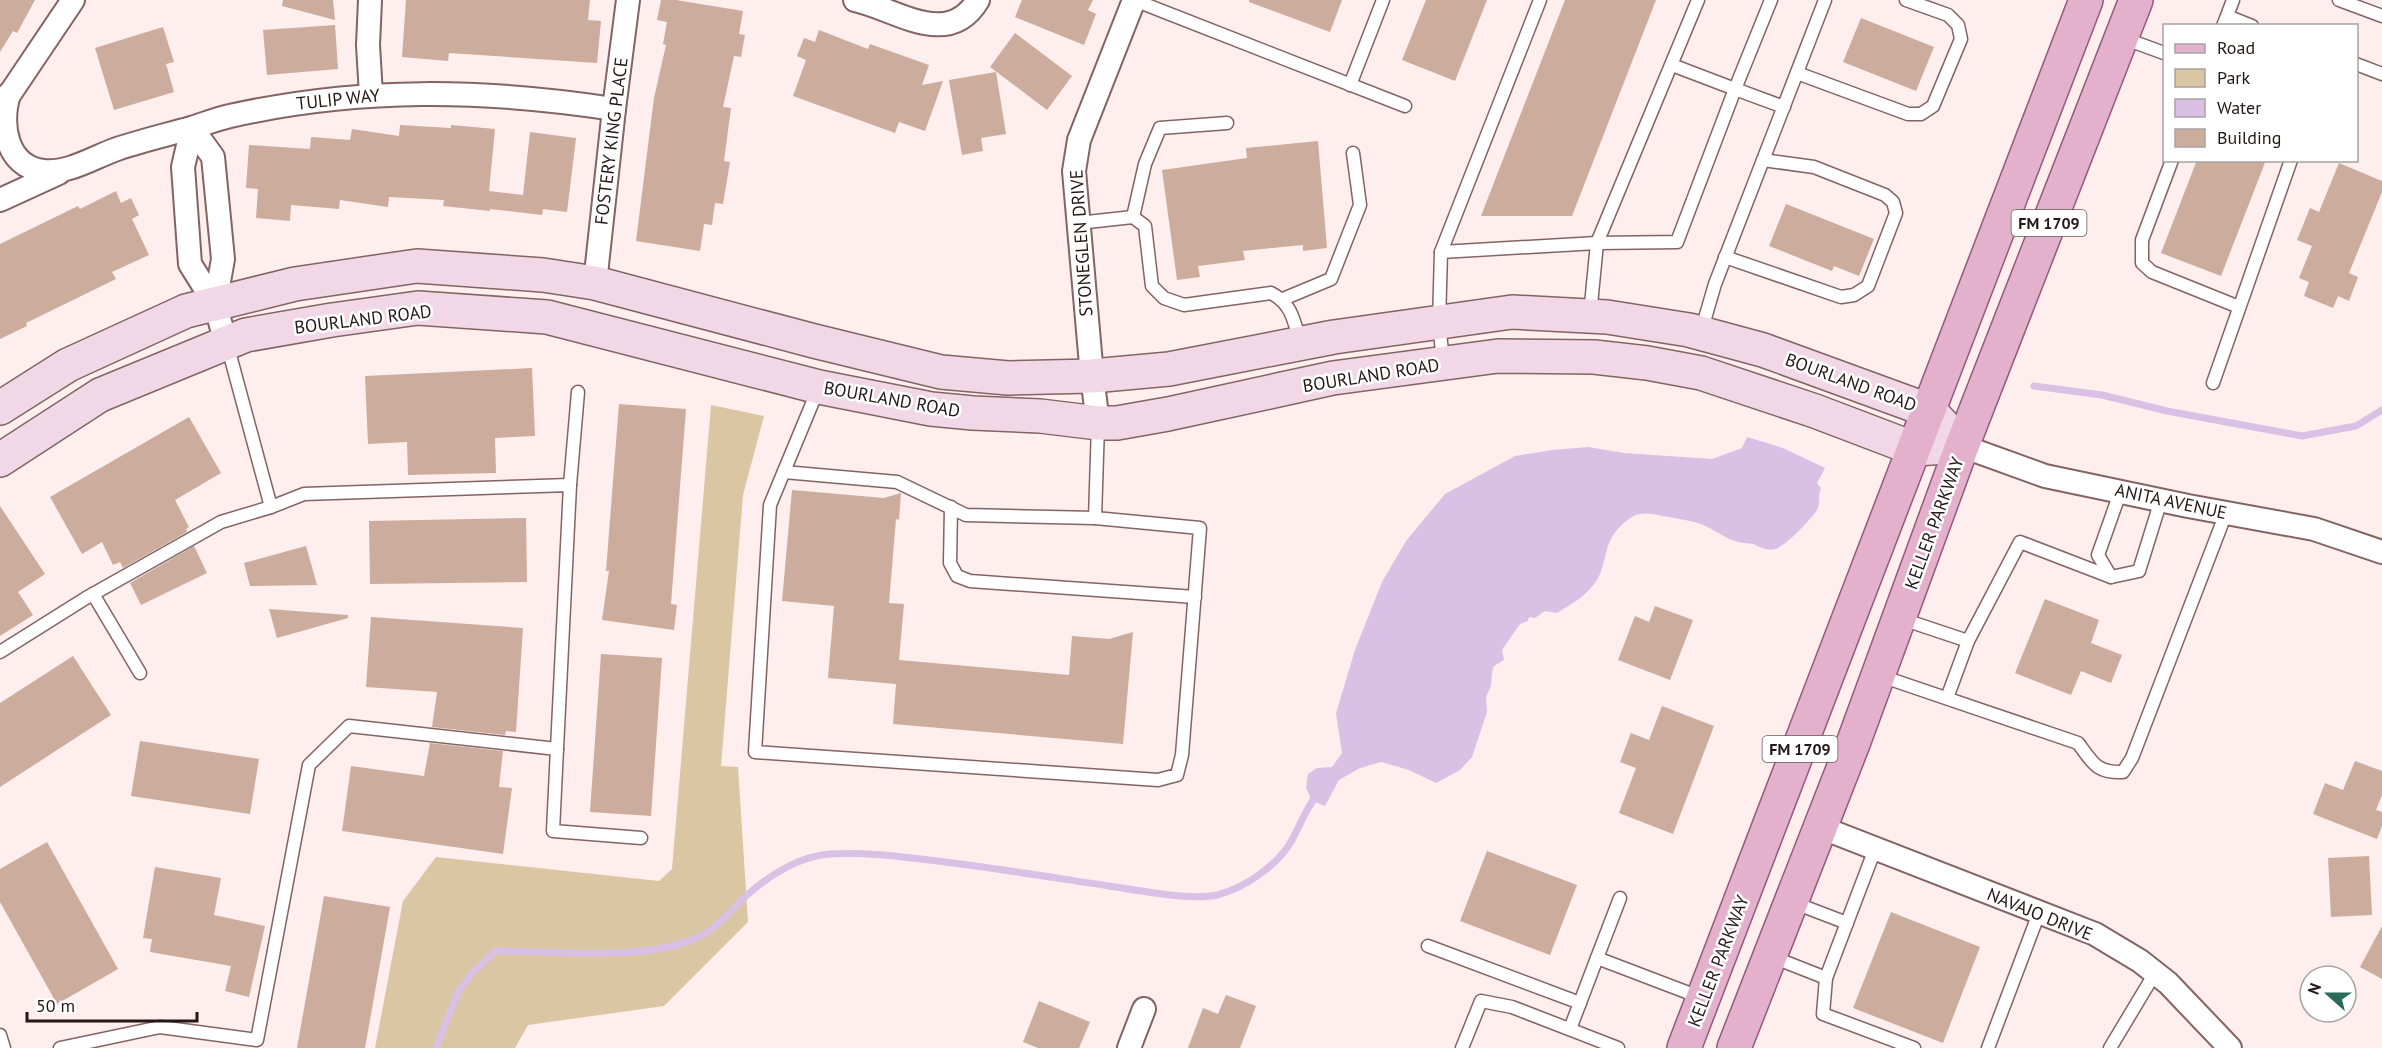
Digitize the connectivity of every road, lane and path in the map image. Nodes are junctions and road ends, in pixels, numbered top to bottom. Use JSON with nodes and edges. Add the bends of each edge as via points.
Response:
{"nodes":[{"id":1,"x":74,"y":0,"type":"edge"},
{"id":2,"x":370,"y":0,"type":"edge"},
{"id":3,"x":628,"y":0,"type":"edge"},
{"id":4,"x":855,"y":0,"type":"edge"},
{"id":5,"x":978,"y":0,"type":"edge"},
{"id":6,"x":1134,"y":0,"type":"edge"},
{"id":7,"x":1383,"y":0,"type":"edge"},
{"id":8,"x":1540,"y":0,"type":"edge"},
{"id":9,"x":1698,"y":0,"type":"edge"},
{"id":10,"x":1771,"y":0,"type":"edge"},
{"id":11,"x":1825,"y":0,"type":"edge"},
{"id":12,"x":1906,"y":0,"type":"edge"},
{"id":13,"x":2136,"y":0,"type":"edge"},
{"id":14,"x":2233,"y":0,"type":"edge"},
{"id":15,"x":2340,"y":0,"type":"edge"},
{"id":16,"x":2081,"y":3,"type":"edge"},
{"id":17,"x":2382,"y":16,"type":"edge"},
{"id":18,"x":2225,"y":21,"type":"edge"},
{"id":19,"x":2241,"y":24,"type":"edge"},
{"id":20,"x":2122,"y":38,"type":"junction"},
{"id":21,"x":2163,"y":53,"type":"edge"},
{"id":22,"x":1672,"y":65,"type":"junction"},
{"id":23,"x":2358,"y":65,"type":"edge"},
{"id":24,"x":1797,"y":73,"type":"junction"},
{"id":25,"x":2382,"y":74,"type":"edge"},
{"id":26,"x":1350,"y":85,"type":"junction"},
{"id":27,"x":1735,"y":89,"type":"junction"},
{"id":28,"x":371,"y":95,"type":"junction"},
{"id":29,"x":5,"y":101,"type":"edge"},
{"id":30,"x":1405,"y":106,"type":"dead end"},
{"id":31,"x":1784,"y":107,"type":"junction"},
{"id":32,"x":614,"y":110,"type":"junction"},
{"id":33,"x":1227,"y":123,"type":"dead end"},
{"id":34,"x":192,"y":128,"type":"junction"},
{"id":35,"x":1353,"y":153,"type":"dead end"},
{"id":36,"x":1763,"y":160,"type":"junction"},
{"id":37,"x":2171,"y":162,"type":"edge"},
{"id":38,"x":2290,"y":162,"type":"edge"},
{"id":39,"x":70,"y":166,"type":"junction"},
{"id":40,"x":0,"y":200,"type":"edge"},
{"id":41,"x":1133,"y":217,"type":"junction"},
{"id":42,"x":1078,"y":223,"type":"junction"},
{"id":43,"x":1597,"y":243,"type":"junction"},
{"id":44,"x":1441,"y":252,"type":"junction"},
{"id":45,"x":1725,"y":257,"type":"junction"},
{"id":46,"x":596,"y":283,"type":"junction"},
{"id":47,"x":1283,"y":299,"type":"junction"},
{"id":48,"x":215,"y":304,"type":"junction"},
{"id":49,"x":2239,"y":308,"type":"junction"},
{"id":50,"x":1590,"y":316,"type":"junction"},
{"id":51,"x":1439,"y":322,"type":"junction"},
{"id":52,"x":1701,"y":333,"type":"junction"},
{"id":53,"x":226,"y":343,"type":"junction"},
{"id":54,"x":1300,"y":343,"type":"junction"},
{"id":55,"x":1444,"y":363,"type":"junction"},
{"id":56,"x":1092,"y":376,"type":"junction"},
{"id":57,"x":2212,"y":383,"type":"dead end"},
{"id":58,"x":819,"y":387,"type":"junction"},
{"id":59,"x":578,"y":392,"type":"dead end"},
{"id":60,"x":0,"y":408,"type":"edge"},
{"id":61,"x":1930,"y":411,"type":"junction"},
{"id":62,"x":1098,"y":423,"type":"junction"},
{"id":63,"x":1962,"y":446,"type":"junction"},
{"id":64,"x":1915,"y":449,"type":"junction"},
{"id":65,"x":0,"y":460,"type":"edge"},
{"id":66,"x":784,"y":472,"type":"junction"},
{"id":67,"x":570,"y":485,"type":"junction"},
{"id":68,"x":2121,"y":490,"type":"junction"},
{"id":69,"x":2161,"y":500,"type":"junction"},
{"id":70,"x":271,"y":507,"type":"junction"},
{"id":71,"x":951,"y":507,"type":"junction"},
{"id":72,"x":2226,"y":513,"type":"junction"},
{"id":73,"x":1095,"y":518,"type":"junction"},
{"id":74,"x":2382,"y":552,"type":"edge"},
{"id":75,"x":2111,"y":577,"type":"junction"},
{"id":76,"x":93,"y":594,"type":"junction"},
{"id":77,"x":1195,"y":597,"type":"junction"},
{"id":78,"x":1899,"y":618,"type":"junction"},
{"id":79,"x":1968,"y":641,"type":"junction"},
{"id":80,"x":0,"y":652,"type":"edge"},
{"id":81,"x":140,"y":673,"type":"dead end"},
{"id":82,"x":1878,"y":675,"type":"junction"},
{"id":83,"x":1947,"y":698,"type":"junction"},
{"id":84,"x":557,"y":749,"type":"junction"},
{"id":85,"x":1820,"y":827,"type":"junction"},
{"id":86,"x":641,"y":838,"type":"dead end"},
{"id":87,"x":1875,"y":849,"type":"junction"},
{"id":88,"x":1620,"y":898,"type":"dead end"},
{"id":89,"x":1791,"y":902,"type":"junction"},
{"id":90,"x":2039,"y":913,"type":"junction"},
{"id":91,"x":1847,"y":923,"type":"junction"},
{"id":92,"x":1428,"y":946,"type":"dead end"},
{"id":93,"x":1770,"y":956,"type":"junction"},
{"id":94,"x":1597,"y":958,"type":"junction"},
{"id":95,"x":2156,"y":973,"type":"junction"},
{"id":96,"x":1826,"y":978,"type":"junction"},
{"id":97,"x":1703,"y":998,"type":"junction"},
{"id":98,"x":1580,"y":1003,"type":"junction"},
{"id":99,"x":1144,"y":1009,"type":"dead end"},
{"id":100,"x":1570,"y":1029,"type":"junction"},
{"id":101,"x":0,"y":1035,"type":"edge"},
{"id":102,"x":4,"y":1048,"type":"edge"},
{"id":103,"x":60,"y":1048,"type":"edge"},
{"id":104,"x":1129,"y":1048,"type":"edge"},
{"id":105,"x":1462,"y":1048,"type":"edge"},
{"id":106,"x":1618,"y":1048,"type":"edge"},
{"id":107,"x":1684,"y":1048,"type":"edge"},
{"id":108,"x":1734,"y":1048,"type":"edge"},
{"id":109,"x":1914,"y":1048,"type":"edge"},
{"id":110,"x":1990,"y":1048,"type":"edge"},
{"id":111,"x":2110,"y":1048,"type":"edge"},
{"id":112,"x":2230,"y":1048,"type":"edge"}],
"edges":[{"from":1,"to":29,"type":"street","name":"TULIP WAY"},
{"from":2,"to":28,"type":"street"},
{"from":3,"to":32,"type":"street","name":"FOSTERY KING PLACE"},
{"from":4,"to":5,"type":"street","via":[[940,26],[960,19]]},
{"from":6,"to":26,"type":"lane"},
{"from":6,"to":42,"type":"street","name":"STONEGLEN DRIVE","via":[[1075,156]]},
{"from":7,"to":26,"type":"lane"},
{"from":8,"to":44,"type":"lane"},
{"from":9,"to":22,"type":"lane"},
{"from":10,"to":27,"type":"lane"},
{"from":11,"to":24,"type":"lane"},
{"from":12,"to":24,"type":"lane","via":[[1948,15],[1958,25],[1961,39],[1933,106],[1922,114],[1908,114]]},
{"from":13,"to":20,"type":"main road","name":"KELLER PARKWAY","number":"FM 1709"},
{"from":14,"to":18,"type":"lane"},
{"from":15,"to":17,"type":"lane"},
{"from":16,"to":61,"type":"main road","name":"KELLER PARKWAY","number":"FM 1709"},
{"from":18,"to":19,"type":"lane"},
{"from":20,"to":21,"type":"lane"},
{"from":20,"to":63,"type":"main road","name":"KELLER PARKWAY","number":"FM 1709"},
{"from":22,"to":27,"type":"lane"},
{"from":22,"to":43,"type":"lane"},
{"from":23,"to":25,"type":"lane"},
{"from":24,"to":31,"type":"lane"},
{"from":26,"to":30,"type":"lane"},
{"from":27,"to":31,"type":"lane"},
{"from":27,"to":43,"type":"lane","via":[[1677,242]]},
{"from":28,"to":32,"type":"street","name":"TULIP WAY","via":[[501,95]]},
{"from":28,"to":34,"type":"street","name":"TULIP WAY","via":[[275,106]]},
{"from":29,"to":39,"type":"street","name":"TULIP WAY","via":[[1,125],[4,141],[13,154],[26,165],[41,170],[57,171]]},
{"from":31,"to":36,"type":"lane"},
{"from":32,"to":46,"type":"street","name":"FOSTERY KING PLACE"},
{"from":33,"to":41,"type":"lane","via":[[1160,128],[1145,164]]},
{"from":34,"to":39,"type":"street","name":"TULIP WAY","via":[[143,140]]},
{"from":34,"to":48,"type":"street","via":[[213,157],[223,259]]},
{"from":34,"to":48,"type":"street","via":[[183,167],[190,264]]},
{"from":35,"to":47,"type":"lane","via":[[1360,205],[1331,279]]},
{"from":36,"to":45,"type":"lane"},
{"from":36,"to":45,"type":"lane","via":[[1814,167],[1885,195],[1893,202],[1896,213],[1872,276],[1868,286],[1854,295],[1841,297]]},
{"from":37,"to":49,"type":"lane","via":[[2142,240],[2142,263],[2152,272]]},
{"from":38,"to":49,"type":"lane"},
{"from":39,"to":40,"type":"street","name":"TULIP WAY"},
{"from":41,"to":42,"type":"lane"},
{"from":41,"to":47,"type":"lane","via":[[1144,226],[1152,286],[1164,298],[1184,305],[1271,293]]},
{"from":42,"to":56,"type":"street","name":"STONEGLEN DRIVE"},
{"from":43,"to":44,"type":"lane"},
{"from":43,"to":50,"type":"lane"},
{"from":44,"to":51,"type":"lane"},
{"from":45,"to":52,"type":"lane"},
{"from":46,"to":48,"type":"main road","name":"BOURLAND ROAD","via":[[417,266],[295,284]]},
{"from":46,"to":56,"type":"main road","name":"BOURLAND ROAD","via":[[941,372],[1008,378]]},
{"from":47,"to":54,"type":"lane","via":[[1292,312]]},
{"from":48,"to":53,"type":"street"},
{"from":48,"to":60,"type":"main road","name":"BOURLAND ROAD","via":[[186,311],[68,365]]},
{"from":49,"to":57,"type":"lane"},
{"from":50,"to":51,"type":"main road","name":"BOURLAND ROAD","via":[[1512,312]]},
{"from":50,"to":52,"type":"main road","name":"BOURLAND ROAD"},
{"from":51,"to":54,"type":"main road","name":"BOURLAND ROAD"},
{"from":51,"to":55,"type":"lane"},
{"from":52,"to":61,"type":"main road","name":"BOURLAND ROAD","via":[[1764,350]]},
{"from":53,"to":58,"type":"main road","name":"BOURLAND ROAD","via":[[257,333],[418,308],[547,317]]},
{"from":53,"to":65,"type":"main road","name":"BOURLAND ROAD","via":[[99,395]]},
{"from":53,"to":70,"type":"lane"},
{"from":54,"to":56,"type":"main road","name":"BOURLAND ROAD","via":[[1169,369]]},
{"from":55,"to":62,"type":"main road","name":"BOURLAND ROAD","via":[[1333,378],[1168,414]]},
{"from":55,"to":64,"type":"main road","name":"BOURLAND ROAD","via":[[1498,356],[1593,357],[1658,364],[1744,387]]},
{"from":56,"to":62,"type":"street","name":"STONEGLEN DRIVE"},
{"from":58,"to":62,"type":"main road","name":"BOURLAND ROAD","via":[[931,409]]},
{"from":58,"to":66,"type":"lane"},
{"from":59,"to":67,"type":"lane"},
{"from":61,"to":63,"type":"main road","name":"BOURLAND ROAD"},
{"from":61,"to":64,"type":"main road","name":"KELLER PARKWAY","number":"FM 1709"},
{"from":62,"to":73,"type":"lane"},
{"from":63,"to":64,"type":"main road","name":"BOURLAND ROAD"},
{"from":63,"to":68,"type":"street","name":"ANITA AVENUE","via":[[2045,476]]},
{"from":63,"to":78,"type":"main road","name":"KELLER PARKWAY","number":"FM 1709"},
{"from":64,"to":97,"type":"main road","name":"KELLER PARKWAY","number":"FM 1709"},
{"from":66,"to":71,"type":"lane","via":[[897,482]]},
{"from":66,"to":77,"type":"lane","via":[[770,505],[755,752],[1158,780],[1177,775]]},
{"from":67,"to":70,"type":"lane","via":[[304,494]]},
{"from":67,"to":84,"type":"lane"},
{"from":68,"to":69,"type":"street","name":"ANITA AVENUE"},
{"from":68,"to":75,"type":"lane","via":[[2098,555]]},
{"from":69,"to":72,"type":"street","name":"ANITA AVENUE"},
{"from":69,"to":75,"type":"lane","via":[[2139,571]]},
{"from":70,"to":76,"type":"lane","via":[[221,522]]},
{"from":71,"to":73,"type":"lane","via":[[966,515]]},
{"from":71,"to":77,"type":"lane","via":[[950,563],[957,576],[970,581]]},
{"from":72,"to":74,"type":"street","name":"ANITA AVENUE","via":[[2314,529]]},
{"from":72,"to":83,"type":"lane","via":[[2132,758],[2123,772],[2098,769],[2078,743]]},
{"from":73,"to":77,"type":"lane","via":[[1200,528]]},
{"from":75,"to":79,"type":"lane","via":[[2019,542]]},
{"from":76,"to":80,"type":"lane"},
{"from":76,"to":81,"type":"lane"},
{"from":78,"to":79,"type":"lane"},
{"from":78,"to":82,"type":"main road","name":"KELLER PARKWAY","number":"FM 1709"},
{"from":79,"to":83,"type":"lane"},
{"from":82,"to":83,"type":"lane"},
{"from":82,"to":85,"type":"main road","name":"KELLER PARKWAY","number":"FM 1709"},
{"from":84,"to":86,"type":"lane","via":[[553,831]]},
{"from":84,"to":103,"type":"lane","via":[[349,726],[309,765],[257,1040],[160,1027]]},
{"from":85,"to":87,"type":"street","name":"NAVAJO DRIVE"},
{"from":85,"to":89,"type":"main road","name":"KELLER PARKWAY","number":"FM 1709"},
{"from":87,"to":90,"type":"street","name":"NAVAJO DRIVE"},
{"from":87,"to":91,"type":"lane"},
{"from":88,"to":94,"type":"lane"},
{"from":89,"to":91,"type":"lane"},
{"from":89,"to":93,"type":"main road","name":"KELLER PARKWAY","number":"FM 1709"},
{"from":90,"to":95,"type":"street","name":"NAVAJO DRIVE","via":[[2095,934]]},
{"from":90,"to":110,"type":"lane"},
{"from":91,"to":96,"type":"lane"},
{"from":92,"to":98,"type":"lane"},
{"from":93,"to":96,"type":"lane"},
{"from":93,"to":108,"type":"main road","name":"KELLER PARKWAY","number":"FM 1709"},
{"from":94,"to":97,"type":"lane"},
{"from":94,"to":98,"type":"lane"},
{"from":95,"to":111,"type":"lane"},
{"from":95,"to":112,"type":"street","name":"NAVAJO DRIVE"},
{"from":96,"to":109,"type":"lane","via":[[1823,1014]]},
{"from":97,"to":107,"type":"main road","name":"KELLER PARKWAY","number":"FM 1709"},
{"from":98,"to":100,"type":"lane"},
{"from":99,"to":104,"type":"street"},
{"from":100,"to":105,"type":"lane","via":[[1512,1007],[1481,1001]]},
{"from":100,"to":106,"type":"lane"},
{"from":101,"to":102,"type":"lane"}]}
